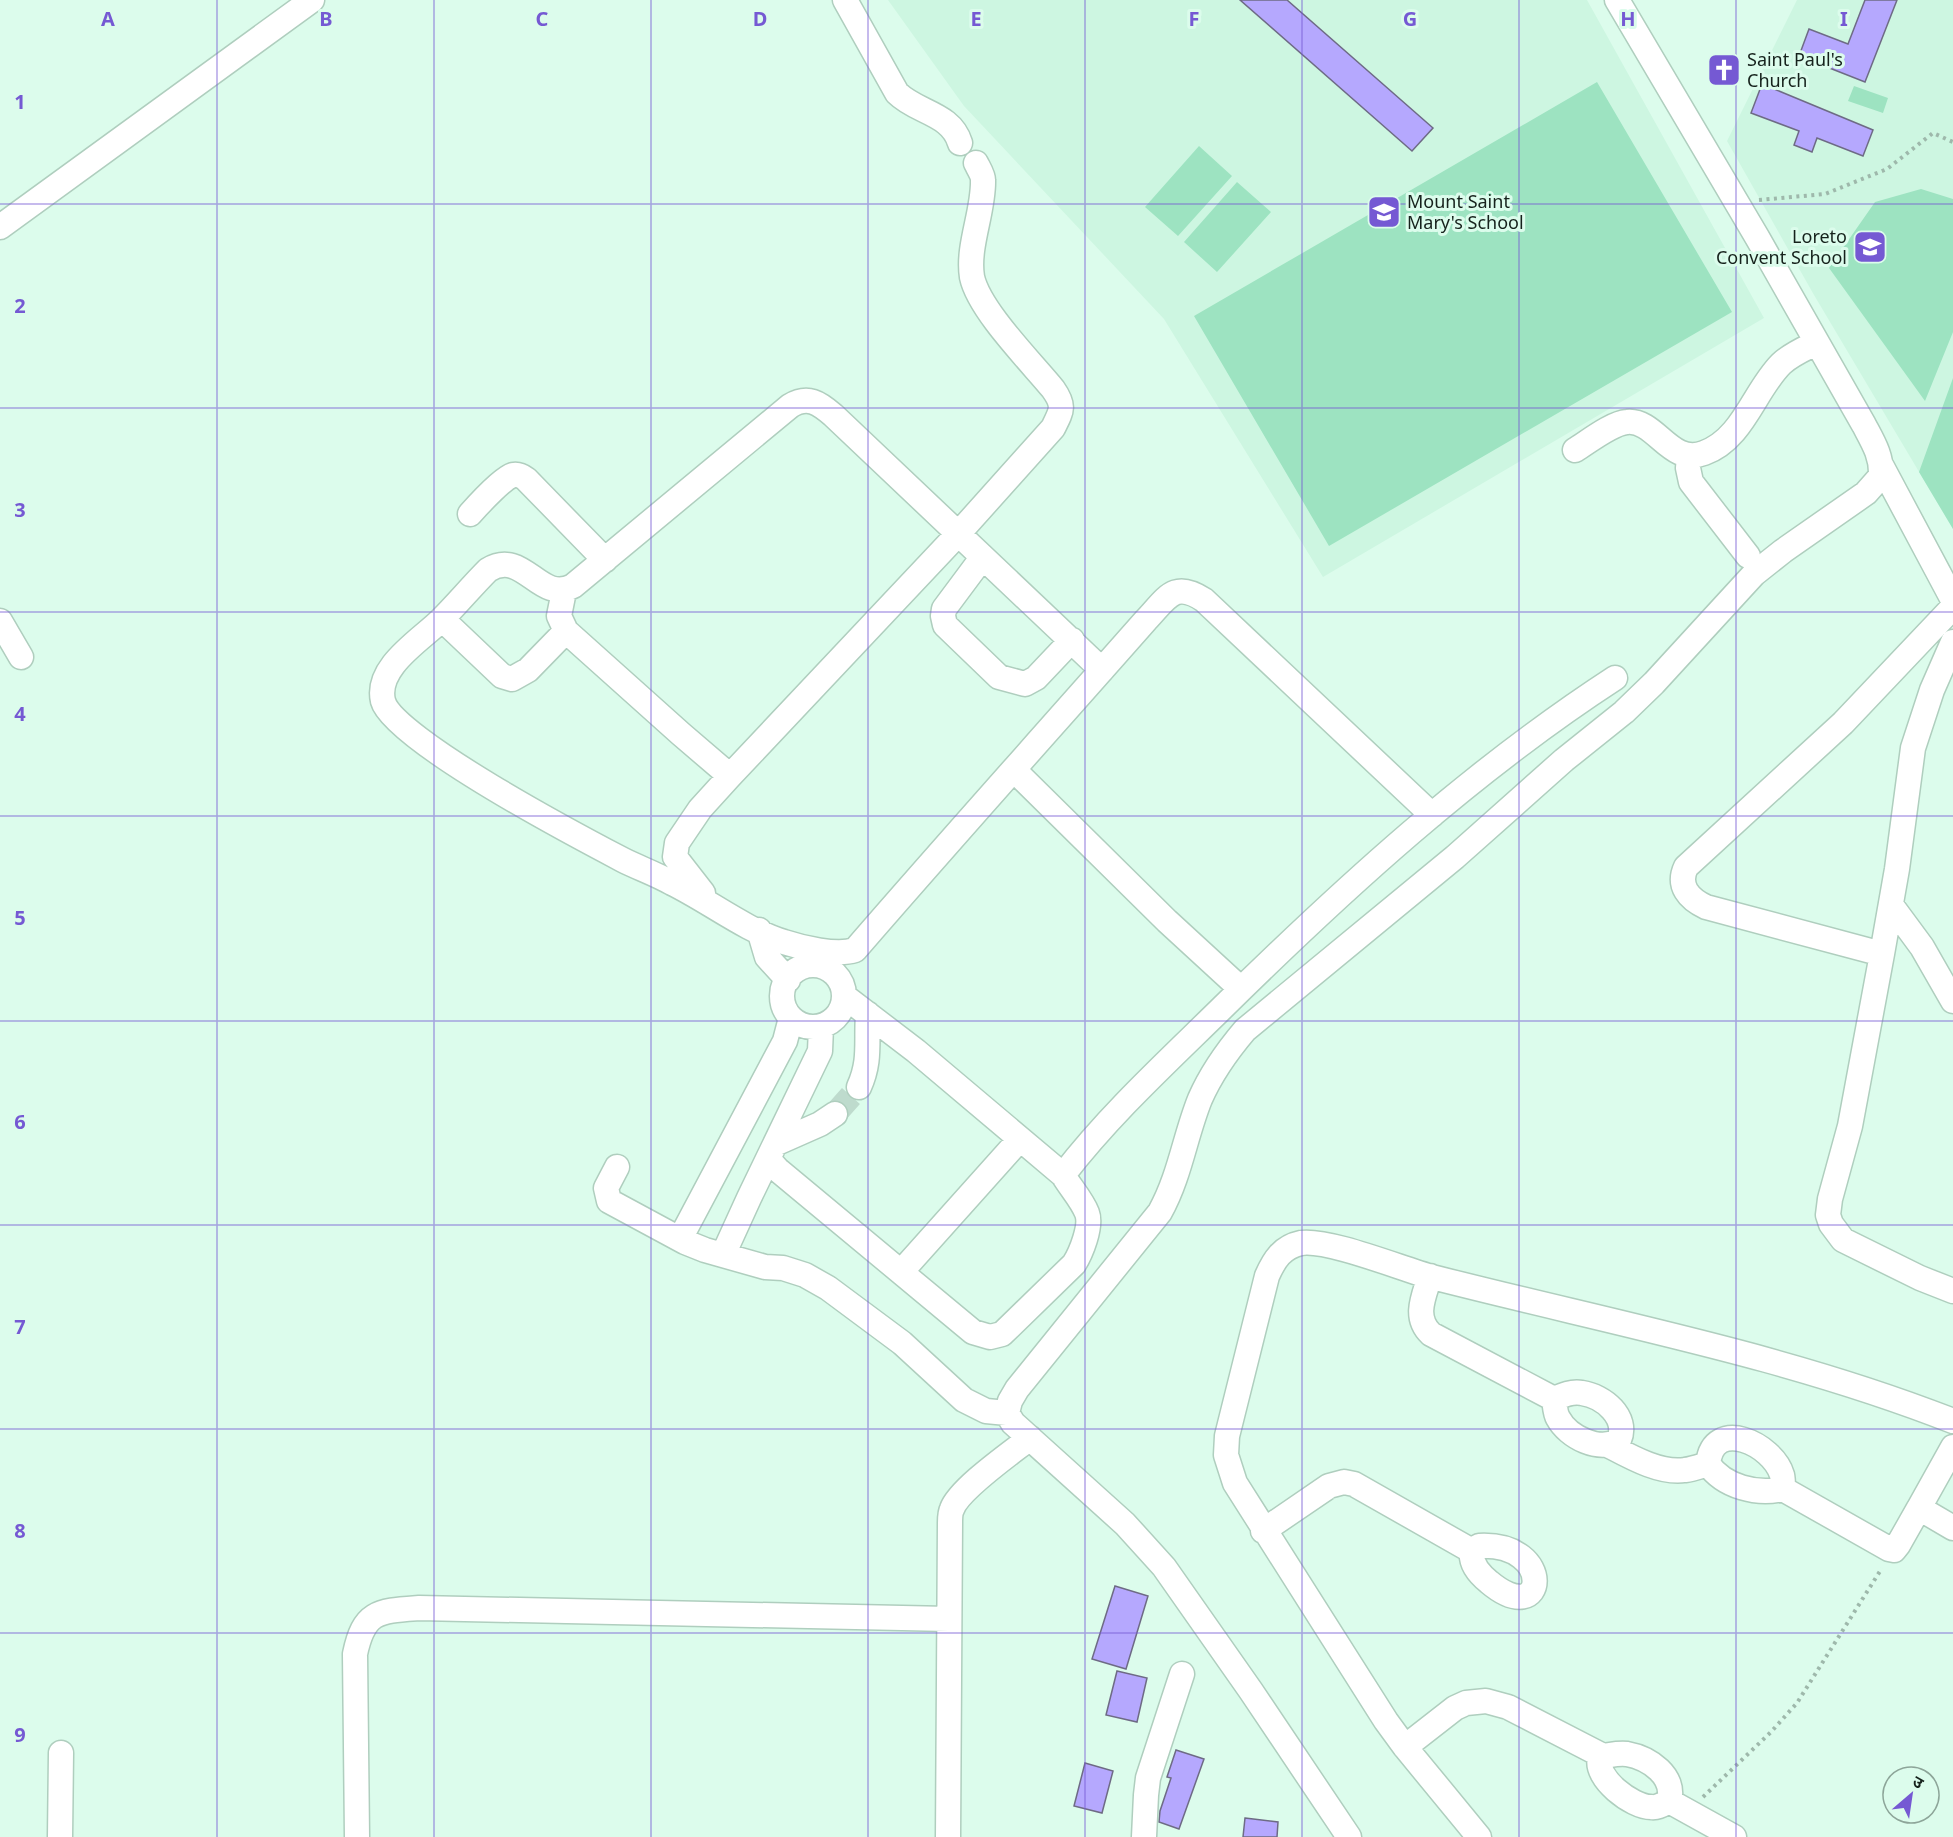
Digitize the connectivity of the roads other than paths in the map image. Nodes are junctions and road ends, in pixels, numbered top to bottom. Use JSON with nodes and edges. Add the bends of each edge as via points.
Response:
{"nodes":[{"id":1,"x":312,"y":0,"type":"edge"},
{"id":2,"x":845,"y":0,"type":"edge"},
{"id":3,"x":1617,"y":0,"type":"edge"},
{"id":4,"x":960,"y":143,"type":"dead end"},
{"id":5,"x":976,"y":163,"type":"dead end"},
{"id":6,"x":0,"y":227,"type":"edge"},
{"id":7,"x":1816,"y":343,"type":"junction"},
{"id":8,"x":1575,"y":450,"type":"dead end"},
{"id":9,"x":1689,"y":456,"type":"junction"},
{"id":10,"x":1881,"y":465,"type":"junction"},
{"id":11,"x":470,"y":514,"type":"dead end"},
{"id":12,"x":958,"y":534,"type":"junction"},
{"id":13,"x":1748,"y":556,"type":"dead end"},
{"id":14,"x":982,"y":558,"type":"junction"},
{"id":15,"x":605,"y":560,"type":"junction"},
{"id":16,"x":564,"y":591,"type":"junction"},
{"id":17,"x":1953,"y":600,"type":"edge"},
{"id":18,"x":1953,"y":607,"type":"edge"},
{"id":19,"x":442,"y":620,"type":"junction"},
{"id":20,"x":0,"y":621,"type":"edge"},
{"id":21,"x":566,"y":631,"type":"junction"},
{"id":22,"x":1072,"y":640,"type":"junction"},
{"id":23,"x":1953,"y":642,"type":"edge"},
{"id":24,"x":21,"y":657,"type":"dead end"},
{"id":25,"x":1102,"y":670,"type":"junction"},
{"id":26,"x":1615,"y":678,"type":"dead end"},
{"id":27,"x":1014,"y":770,"type":"junction"},
{"id":28,"x":730,"y":776,"type":"junction"},
{"id":29,"x":1432,"y":815,"type":"junction"},
{"id":30,"x":714,"y":905,"type":"junction"},
{"id":31,"x":1891,"y":905,"type":"junction"},
{"id":32,"x":759,"y":930,"type":"junction"},
{"id":33,"x":1882,"y":954,"type":"junction"},
{"id":34,"x":841,"y":962,"type":"junction"},
{"id":35,"x":801,"y":965,"type":"junction"},
{"id":36,"x":1241,"y":989,"type":"junction"},
{"id":37,"x":844,"y":996,"type":"junction"},
{"id":38,"x":1953,"y":1001,"type":"edge"},
{"id":39,"x":868,"y":1014,"type":"junction"},
{"id":40,"x":791,"y":1018,"type":"junction"},
{"id":41,"x":821,"y":1027,"type":"junction"},
{"id":42,"x":859,"y":1087,"type":"tunnel mouth"},
{"id":43,"x":836,"y":1114,"type":"tunnel mouth"},
{"id":44,"x":1020,"y":1139,"type":"junction"},
{"id":45,"x":772,"y":1151,"type":"junction"},
{"id":46,"x":616,"y":1167,"type":"dead end"},
{"id":47,"x":1063,"y":1175,"type":"junction"},
{"id":48,"x":680,"y":1239,"type":"junction"},
{"id":49,"x":723,"y":1256,"type":"junction"},
{"id":50,"x":901,"y":1272,"type":"junction"},
{"id":51,"x":1430,"y":1276,"type":"junction"},
{"id":52,"x":1953,"y":1291,"type":"edge"},
{"id":53,"x":1554,"y":1399,"type":"junction"},
{"id":54,"x":1007,"y":1413,"type":"junction"},
{"id":55,"x":1953,"y":1422,"type":"edge"},
{"id":56,"x":1030,"y":1438,"type":"junction"},
{"id":57,"x":1608,"y":1445,"type":"junction"},
{"id":58,"x":1953,"y":1447,"type":"edge"},
{"id":59,"x":1708,"y":1464,"type":"junction"},
{"id":60,"x":1784,"y":1489,"type":"junction"},
{"id":61,"x":1919,"y":1508,"type":"junction"},
{"id":62,"x":1953,"y":1528,"type":"edge"},
{"id":63,"x":1263,"y":1531,"type":"junction"},
{"id":64,"x":1472,"y":1551,"type":"dead end"},
{"id":65,"x":949,"y":1619,"type":"junction"},
{"id":66,"x":1182,"y":1674,"type":"dead end"},
{"id":67,"x":1405,"y":1747,"type":"junction"},
{"id":68,"x":61,"y":1753,"type":"dead end"},
{"id":69,"x":1603,"y":1756,"type":"junction"},
{"id":70,"x":1678,"y":1807,"type":"junction"},
{"id":71,"x":60,"y":1837,"type":"edge"},
{"id":72,"x":357,"y":1837,"type":"edge"},
{"id":73,"x":948,"y":1837,"type":"edge"},
{"id":74,"x":1144,"y":1837,"type":"edge"},
{"id":75,"x":1349,"y":1837,"type":"edge"},
{"id":76,"x":1479,"y":1837,"type":"edge"},
{"id":77,"x":1734,"y":1837,"type":"edge"}],
"edges":[{"from":1,"to":6,"type":"street"},
{"from":2,"to":4,"type":"street","via":[[897,93],[952,126]]},
{"from":3,"to":7,"type":"street"},
{"from":5,"to":12,"type":"street","via":[[983,179],[972,277],[979,295],[1053,389],[1062,409],[1053,428]]},
{"from":7,"to":9,"type":"street","via":[[1783,362],[1721,442],[1702,454]]},
{"from":7,"to":10,"type":"street","via":[[1864,425]]},
{"from":8,"to":9,"type":"street","via":[[1625,422],[1640,424]]},
{"from":9,"to":13,"type":"street","via":[[1691,482]]},
{"from":10,"to":17,"type":"street"},
{"from":10,"to":54,"type":"street","via":[[1881,476],[1866,493],[1754,574],[1616,720],[1245,1030],[1200,1099],[1173,1185],[1160,1212],[1017,1389]]},
{"from":11,"to":15,"type":"street","via":[[507,478],[520,475]]},
{"from":12,"to":14,"type":"street"},
{"from":12,"to":15,"type":"street","via":[[833,415],[817,402],[807,400],[790,406]]},
{"from":12,"to":28,"type":"street"},
{"from":14,"to":22,"type":"street"},
{"from":14,"to":22,"type":"street","via":[[944,609],[943,616],[945,625],[999,676],[1025,684],[1036,678]]},
{"from":15,"to":16,"type":"street"},
{"from":16,"to":19,"type":"street","via":[[548,588],[515,566],[497,564]]},
{"from":16,"to":21,"type":"street","via":[[559,616]]},
{"from":18,"to":33,"type":"street","via":[[1844,723],[1686,867],[1682,875],[1687,894],[1706,907]]},
{"from":19,"to":21,"type":"street","via":[[502,676],[512,679],[528,670]]},
{"from":19,"to":30,"type":"street","via":[[400,656],[384,683],[383,702],[405,728],[469,774],[624,861]]},
{"from":20,"to":24,"type":"street"},
{"from":21,"to":28,"type":"street"},
{"from":22,"to":25,"type":"street"},
{"from":23,"to":31,"type":"street","via":[[1913,748]]},
{"from":25,"to":27,"type":"street"},
{"from":25,"to":29,"type":"street","via":[[1164,601],[1176,591],[1192,592]]},
{"from":26,"to":29,"type":"street","via":[[1535,734]]},
{"from":27,"to":34,"type":"street"},
{"from":27,"to":36,"type":"street"},
{"from":28,"to":30,"type":"street","via":[[700,809],[677,843],[675,857]]},
{"from":29,"to":36,"type":"street"},
{"from":30,"to":32,"type":"street"},
{"from":31,"to":33,"type":"street"},
{"from":31,"to":38,"type":"street","via":[[1922,947]]},
{"from":32,"to":35,"type":"street","via":[[784,942]]},
{"from":32,"to":35,"type":"street","via":[[768,957]]},
{"from":33,"to":52,"type":"street","via":[[1850,1126],[1828,1215],[1834,1231],[1843,1240]]},
{"from":34,"to":35,"type":"street"},
{"from":34,"to":37,"type":"street"},
{"from":35,"to":40,"type":"street","via":[[782,992],[782,1002]]},
{"from":36,"to":47,"type":"street","via":[[1137,1090]]},
{"from":37,"to":39,"type":"street"},
{"from":37,"to":41,"type":"street","via":[[842,1008]]},
{"from":39,"to":42,"type":"street","via":[[868,1058]]},
{"from":39,"to":44,"type":"street"},
{"from":40,"to":41,"type":"street","via":[[804,1027]]},
{"from":40,"to":48,"type":"street","via":[[785,1041]]},
{"from":41,"to":45,"type":"street","via":[[820,1051]]},
{"from":43,"to":45,"type":"street"},
{"from":44,"to":47,"type":"street"},
{"from":44,"to":50,"type":"street"},
{"from":45,"to":49,"type":"street"},
{"from":45,"to":50,"type":"street","via":[[778,1170]]},
{"from":46,"to":48,"type":"street","via":[[606,1188],[609,1201]]},
{"from":47,"to":50,"type":"street","via":[[1088,1214],[1082,1251],[1074,1264],[1002,1334],[990,1337],[973,1332]]},
{"from":48,"to":49,"type":"street"},
{"from":49,"to":54,"type":"street","via":[[805,1275],[902,1343],[964,1400],[986,1411]]},
{"from":51,"to":53,"type":"street","via":[[1421,1312],[1424,1327],[1431,1334]]},
{"from":51,"to":55,"type":"street","via":[[1780,1363]]},
{"from":51,"to":63,"type":"street","via":[[1322,1244],[1302,1243],[1286,1248],[1274,1259],[1227,1436],[1226,1455],[1234,1483]]},
{"from":53,"to":57,"type":"street","via":[[1556,1413],[1565,1428],[1590,1443]]},
{"from":53,"to":57,"type":"street","via":[[1584,1393],[1607,1405],[1622,1428],[1619,1440]]},
{"from":54,"to":56,"type":"street"},
{"from":56,"to":65,"type":"street","via":[[971,1485],[952,1509]]},
{"from":56,"to":75,"type":"street","via":[[1125,1524],[1164,1567]]},
{"from":57,"to":59,"type":"street","via":[[1664,1468],[1685,1470]]},
{"from":58,"to":61,"type":"street"},
{"from":59,"to":60,"type":"street","via":[[1722,1478],[1747,1489]]},
{"from":59,"to":60,"type":"street","via":[[1709,1455],[1719,1442],[1743,1438],[1777,1465]]},
{"from":60,"to":61,"type":"street","via":[[1894,1550]]},
{"from":61,"to":62,"type":"street"},
{"from":63,"to":64,"type":"street","via":[[1329,1486],[1344,1482]]},
{"from":63,"to":67,"type":"street"},
{"from":65,"to":72,"type":"street","via":[[430,1608],[385,1611],[370,1620],[359,1634],[355,1654]]},
{"from":65,"to":73,"type":"street"},
{"from":66,"to":74,"type":"street","via":[[1148,1779]]},
{"from":67,"to":69,"type":"street","via":[[1455,1708],[1486,1701],[1508,1707]]},
{"from":67,"to":76,"type":"street"},
{"from":68,"to":71,"type":"street"},
{"from":69,"to":70,"type":"street","via":[[1626,1754],[1655,1766],[1668,1781]]},
{"from":69,"to":70,"type":"street","via":[[1599,1765],[1604,1775],[1630,1800],[1648,1808]]},
{"from":70,"to":77,"type":"street"}]}
